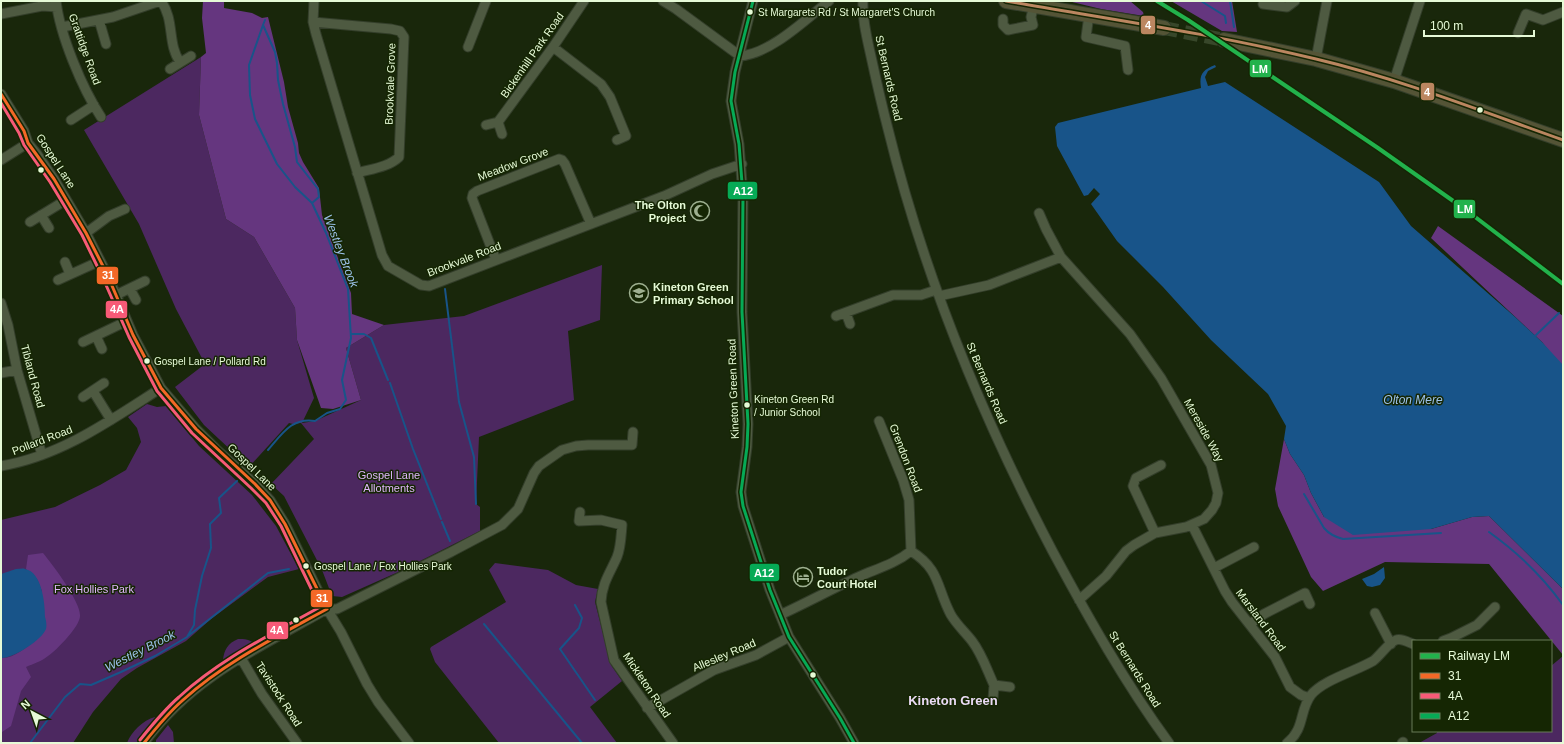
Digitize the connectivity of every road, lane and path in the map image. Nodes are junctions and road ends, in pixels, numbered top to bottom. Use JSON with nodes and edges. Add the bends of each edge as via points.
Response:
{"nodes":[{"id":1,"x":160,"y":1,"type":"edge"},
{"id":2,"x":314,"y":1,"type":"edge"},
{"id":3,"x":486,"y":1,"type":"edge"},
{"id":4,"x":584,"y":1,"type":"edge"},
{"id":5,"x":663,"y":1,"type":"edge"},
{"id":6,"x":752,"y":1,"type":"edge"},
{"id":7,"x":829,"y":1,"type":"edge"},
{"id":8,"x":863,"y":1,"type":"edge"},
{"id":9,"x":1006,"y":1,"type":"edge"},
{"id":10,"x":1295,"y":1,"type":"edge"},
{"id":11,"x":1327,"y":1,"type":"edge"},
{"id":12,"x":1420,"y":1,"type":"edge"},
{"id":13,"x":56,"y":4,"type":"edge"},
{"id":14,"x":1262,"y":4,"type":"dead end"},
{"id":15,"x":1034,"y":5,"type":"junction"},
{"id":16,"x":1563,"y":12,"type":"edge"},
{"id":17,"x":1,"y":14,"type":"edge"},
{"id":18,"x":1089,"y":15,"type":"junction"},
{"id":19,"x":1003,"y":19,"type":"dead end"},
{"id":20,"x":99,"y":20,"type":"junction"},
{"id":21,"x":313,"y":22,"type":"junction"},
{"id":22,"x":62,"y":27,"type":"junction"},
{"id":23,"x":1164,"y":28,"type":"tunnel mouth"},
{"id":24,"x":1518,"y":33,"type":"dead end"},
{"id":25,"x":1224,"y":40,"type":"tunnel mouth"},
{"id":26,"x":106,"y":44,"type":"dead end"},
{"id":27,"x":468,"y":47,"type":"dead end"},
{"id":28,"x":553,"y":47,"type":"junction"},
{"id":29,"x":191,"y":56,"type":"dead end"},
{"id":30,"x":740,"y":56,"type":"junction"},
{"id":31,"x":1316,"y":59,"type":"junction"},
{"id":32,"x":180,"y":62,"type":"junction"},
{"id":33,"x":170,"y":69,"type":"dead end"},
{"id":34,"x":1128,"y":70,"type":"dead end"},
{"id":35,"x":1394,"y":81,"type":"junction"},
{"id":36,"x":1,"y":94,"type":"edge"},
{"id":37,"x":94,"y":105,"type":"junction"},
{"id":38,"x":101,"y":117,"type":"dead end"},
{"id":39,"x":71,"y":120,"type":"dead end"},
{"id":40,"x":498,"y":122,"type":"junction"},
{"id":41,"x":486,"y":125,"type":"dead end"},
{"id":42,"x":502,"y":134,"type":"dead end"},
{"id":43,"x":617,"y":140,"type":"dead end"},
{"id":44,"x":1563,"y":140,"type":"edge"},
{"id":45,"x":28,"y":143,"type":"junction"},
{"id":46,"x":1,"y":160,"type":"edge"},
{"id":47,"x":742,"y":164,"type":"junction"},
{"id":48,"x":357,"y":173,"type":"junction"},
{"id":49,"x":66,"y":200,"type":"junction"},
{"id":50,"x":125,"y":209,"type":"dead end"},
{"id":51,"x":1039,"y":213,"type":"dead end"},
{"id":52,"x":42,"y":216,"type":"junction"},
{"id":53,"x":30,"y":222,"type":"dead end"},
{"id":54,"x":591,"y":224,"type":"junction"},
{"id":55,"x":49,"y":228,"type":"dead end"},
{"id":56,"x":86,"y":232,"type":"junction"},
{"id":57,"x":1061,"y":257,"type":"junction"},
{"id":58,"x":496,"y":260,"type":"junction"},
{"id":59,"x":100,"y":261,"type":"junction"},
{"id":60,"x":65,"y":262,"type":"dead end"},
{"id":61,"x":70,"y":274,"type":"junction"},
{"id":62,"x":58,"y":280,"type":"dead end"},
{"id":63,"x":145,"y":281,"type":"dead end"},
{"id":64,"x":130,"y":289,"type":"junction"},
{"id":65,"x":938,"y":292,"type":"junction"},
{"id":66,"x":116,"y":295,"type":"junction"},
{"id":67,"x":136,"y":300,"type":"dead end"},
{"id":68,"x":1,"y":303,"type":"edge"},
{"id":69,"x":846,"y":313,"type":"junction"},
{"id":70,"x":836,"y":316,"type":"dead end"},
{"id":71,"x":127,"y":321,"type":"junction"},
{"id":72,"x":850,"y":324,"type":"dead end"},
{"id":73,"x":96,"y":336,"type":"junction"},
{"id":74,"x":83,"y":342,"type":"dead end"},
{"id":75,"x":102,"y":349,"type":"dead end"},
{"id":76,"x":17,"y":370,"type":"junction"},
{"id":77,"x":1,"y":373,"type":"edge"},
{"id":78,"x":104,"y":383,"type":"dead end"},
{"id":79,"x":161,"y":388,"type":"junction"},
{"id":80,"x":93,"y":391,"type":"junction"},
{"id":81,"x":83,"y":398,"type":"dead end"},
{"id":82,"x":111,"y":420,"type":"junction"},
{"id":83,"x":879,"y":421,"type":"dead end"},
{"id":84,"x":632,"y":432,"type":"dead end"},
{"id":85,"x":42,"y":455,"type":"junction"},
{"id":86,"x":1148,"y":460,"type":"dead end"},
{"id":87,"x":1,"y":466,"type":"edge"},
{"id":88,"x":580,"y":512,"type":"dead end"},
{"id":89,"x":1192,"y":525,"type":"junction"},
{"id":90,"x":1155,"y":534,"type":"junction"},
{"id":91,"x":1254,"y":547,"type":"dead end"},
{"id":92,"x":911,"y":552,"type":"junction"},
{"id":93,"x":1214,"y":568,"type":"junction"},
{"id":94,"x":1079,"y":600,"type":"junction"},
{"id":95,"x":1310,"y":604,"type":"dead end"},
{"id":96,"x":1495,"y":607,"type":"dead end"},
{"id":97,"x":328,"y":610,"type":"junction"},
{"id":98,"x":1375,"y":612,"type":"dead end"},
{"id":99,"x":780,"y":615,"type":"junction"},
{"id":100,"x":1250,"y":624,"type":"junction"},
{"id":101,"x":789,"y":637,"type":"junction"},
{"id":102,"x":1446,"y":640,"type":"edge"},
{"id":103,"x":1391,"y":644,"type":"junction"},
{"id":104,"x":1412,"y":644,"type":"edge"},
{"id":105,"x":241,"y":658,"type":"junction"},
{"id":106,"x":994,"y":685,"type":"junction"},
{"id":107,"x":1010,"y":687,"type":"dead end"},
{"id":108,"x":1309,"y":698,"type":"junction"},
{"id":109,"x":993,"y":699,"type":"dead end"},
{"id":110,"x":648,"y":708,"type":"junction"},
{"id":111,"x":1293,"y":741,"type":"edge"},
{"id":112,"x":146,"y":742,"type":"edge"},
{"id":113,"x":297,"y":743,"type":"edge"},
{"id":114,"x":409,"y":743,"type":"edge"},
{"id":115,"x":673,"y":743,"type":"edge"},
{"id":116,"x":854,"y":743,"type":"edge"},
{"id":117,"x":1169,"y":743,"type":"edge"}],
"edges":[{"from":1,"to":20,"type":"street"},
{"from":1,"to":32,"type":"street","via":[[166,8],[170,20],[173,47]]},
{"from":2,"to":21,"type":"street","name":"Brookvale Road"},
{"from":3,"to":27,"type":"street"},
{"from":4,"to":28,"type":"street","name":"Bickenhill Park Road"},
{"from":5,"to":30,"type":"street"},
{"from":6,"to":30,"type":"street","name":"Kineton Green Road"},
{"from":7,"to":30,"type":"street","via":[[766,49],[748,56]]},
{"from":8,"to":65,"type":"street","name":"St Bernards Road","via":[[868,43],[896,160]]},
{"from":9,"to":15,"type":"highway"},
{"from":10,"to":14,"type":"street","via":[[1287,7]]},
{"from":11,"to":31,"type":"street"},
{"from":12,"to":35,"type":"street"},
{"from":13,"to":17,"type":"street"},
{"from":13,"to":22,"type":"street","name":"Grattidge Road"},
{"from":15,"to":18,"type":"highway"},
{"from":15,"to":19,"type":"street","via":[[1030,17],[1032,25],[1008,30],[1003,25]]},
{"from":16,"to":24,"type":"street","via":[[1543,20],[1526,14]]},
{"from":18,"to":23,"type":"highway"},
{"from":18,"to":34,"type":"street","via":[[1086,37],[1125,46]]},
{"from":20,"to":22,"type":"street"},
{"from":20,"to":26,"type":"street"},
{"from":21,"to":48,"type":"street","name":"Brookvale Road"},
{"from":21,"to":48,"type":"street","name":"Brookvale Grove","via":[[391,29],[400,31],[404,37],[399,157],[395,161]]},
{"from":22,"to":37,"type":"street","name":"Grattidge Road","via":[[76,68]]},
{"from":25,"to":31,"type":"highway"},
{"from":28,"to":40,"type":"street","name":"Bickenhill Park Road"},
{"from":28,"to":43,"type":"street","via":[[596,79],[606,90],[626,136]]},
{"from":29,"to":32,"type":"street"},
{"from":30,"to":47,"type":"street","name":"Kineton Green Road","via":[[731,101]]},
{"from":31,"to":35,"type":"highway"},
{"from":32,"to":33,"type":"street"},
{"from":35,"to":44,"type":"highway"},
{"from":36,"to":45,"type":"street","name":"Gospel Lane","via":[[24,131]]},
{"from":37,"to":38,"type":"street","name":"Grattidge Road"},
{"from":37,"to":39,"type":"street"},
{"from":40,"to":41,"type":"street"},
{"from":40,"to":42,"type":"street"},
{"from":45,"to":46,"type":"street"},
{"from":45,"to":49,"type":"street","name":"Gospel Lane"},
{"from":47,"to":54,"type":"street","name":"Brookvale Road"},
{"from":47,"to":99,"type":"street","name":"Kineton Green Road","via":[[742,312],[748,424],[741,492],[742,506]]},
{"from":48,"to":58,"type":"street","name":"Brookvale Road","via":[[382,255],[388,266],[421,285],[429,286]]},
{"from":49,"to":52,"type":"street","name":"Gospel Lane"},
{"from":49,"to":56,"type":"street","name":"Gospel Lane"},
{"from":50,"to":56,"type":"street","via":[[109,216]]},
{"from":51,"to":57,"type":"street","name":"Mereside Way"},
{"from":52,"to":53,"type":"street","name":"Gospel Lane"},
{"from":52,"to":55,"type":"street"},
{"from":54,"to":58,"type":"street","name":"Brookvale Road"},
{"from":54,"to":58,"type":"street","name":"Meadow Grove","via":[[565,164],[559,159],[473,194],[472,198]]},
{"from":56,"to":59,"type":"street","name":"Gospel Lane"},
{"from":57,"to":65,"type":"street","via":[[989,285]]},
{"from":57,"to":89,"type":"street","name":"Mereside Way","via":[[1130,334],[1161,378],[1211,465],[1218,493],[1216,503],[1204,519]]},
{"from":59,"to":61,"type":"street"},
{"from":59,"to":66,"type":"street","name":"Gospel Lane"},
{"from":60,"to":61,"type":"street"},
{"from":61,"to":62,"type":"street"},
{"from":63,"to":64,"type":"street"},
{"from":64,"to":66,"type":"street"},
{"from":64,"to":67,"type":"street"},
{"from":65,"to":69,"type":"street","via":[[893,295]]},
{"from":65,"to":94,"type":"street","name":"St Bernards Road","via":[[978,394],[1010,466]]},
{"from":66,"to":71,"type":"street","name":"Gospel Lane"},
{"from":68,"to":76,"type":"street","name":"Tibland Road"},
{"from":69,"to":70,"type":"street"},
{"from":69,"to":72,"type":"street"},
{"from":71,"to":73,"type":"street"},
{"from":71,"to":79,"type":"street","name":"Gospel Lane"},
{"from":73,"to":74,"type":"street"},
{"from":73,"to":75,"type":"street"},
{"from":76,"to":77,"type":"street"},
{"from":76,"to":85,"type":"street","name":"Tibland Road"},
{"from":78,"to":80,"type":"street"},
{"from":79,"to":82,"type":"street","name":"Pollard Road"},
{"from":79,"to":97,"type":"street","name":"Gospel Lane","via":[[200,433],[270,500],[292,537]]},
{"from":80,"to":81,"type":"street"},
{"from":80,"to":82,"type":"street"},
{"from":82,"to":85,"type":"street","name":"Pollard Road","via":[[89,434]]},
{"from":83,"to":92,"type":"street","name":"Grendon Road","via":[[909,500]]},
{"from":84,"to":97,"type":"street","via":[[632,445],[588,445],[562,450],[539,466],[518,509],[502,525],[337,608]]},
{"from":85,"to":87,"type":"street","name":"Pollard Road"},
{"from":86,"to":90,"type":"street","via":[[1157,467],[1136,478],[1133,486]]},
{"from":88,"to":110,"type":"street","name":"Mickleton Road","via":[[579,521],[601,520],[622,525],[620,549],[603,585],[601,602],[614,660]]},
{"from":89,"to":90,"type":"street","name":"Mereside Way"},
{"from":89,"to":93,"type":"street","name":"Marsland Road"},
{"from":90,"to":94,"type":"street","name":"Mereside Way","via":[[1134,544],[1106,576]]},
{"from":91,"to":93,"type":"street"},
{"from":92,"to":99,"type":"street","via":[[895,562]]},
{"from":92,"to":106,"type":"street","via":[[921,558],[934,573],[948,608],[961,630],[978,649]]},
{"from":93,"to":100,"type":"street","name":"Marsland Road","via":[[1225,591]]},
{"from":94,"to":117,"type":"street","name":"St Bernards Road"},
{"from":95,"to":100,"type":"street","via":[[1305,593]]},
{"from":96,"to":102,"type":"street","via":[[1480,628]]},
{"from":97,"to":105,"type":"street"},
{"from":97,"to":114,"type":"street","name":"Gospel Lane","via":[[367,684]]},
{"from":98,"to":103,"type":"street"},
{"from":99,"to":101,"type":"street","name":"Kineton Green Road"},
{"from":100,"to":108,"type":"street","name":"Marsland Road","via":[[1275,657],[1290,687]]},
{"from":101,"to":110,"type":"street","name":"Allesley Road","via":[[756,655],[714,670]]},
{"from":101,"to":116,"type":"street","name":"Kineton Green Road"},
{"from":103,"to":104,"type":"street","via":[[1397,640]]},
{"from":103,"to":108,"type":"street","via":[[1372,661],[1323,685]]},
{"from":105,"to":112,"type":"street","via":[[182,699],[164,717]]},
{"from":105,"to":113,"type":"street","name":"Tavistock Road","via":[[262,694]]},
{"from":106,"to":107,"type":"street"},
{"from":106,"to":109,"type":"street"},
{"from":108,"to":111,"type":"street"},
{"from":110,"to":115,"type":"street","name":"Mickleton Road"}]}
